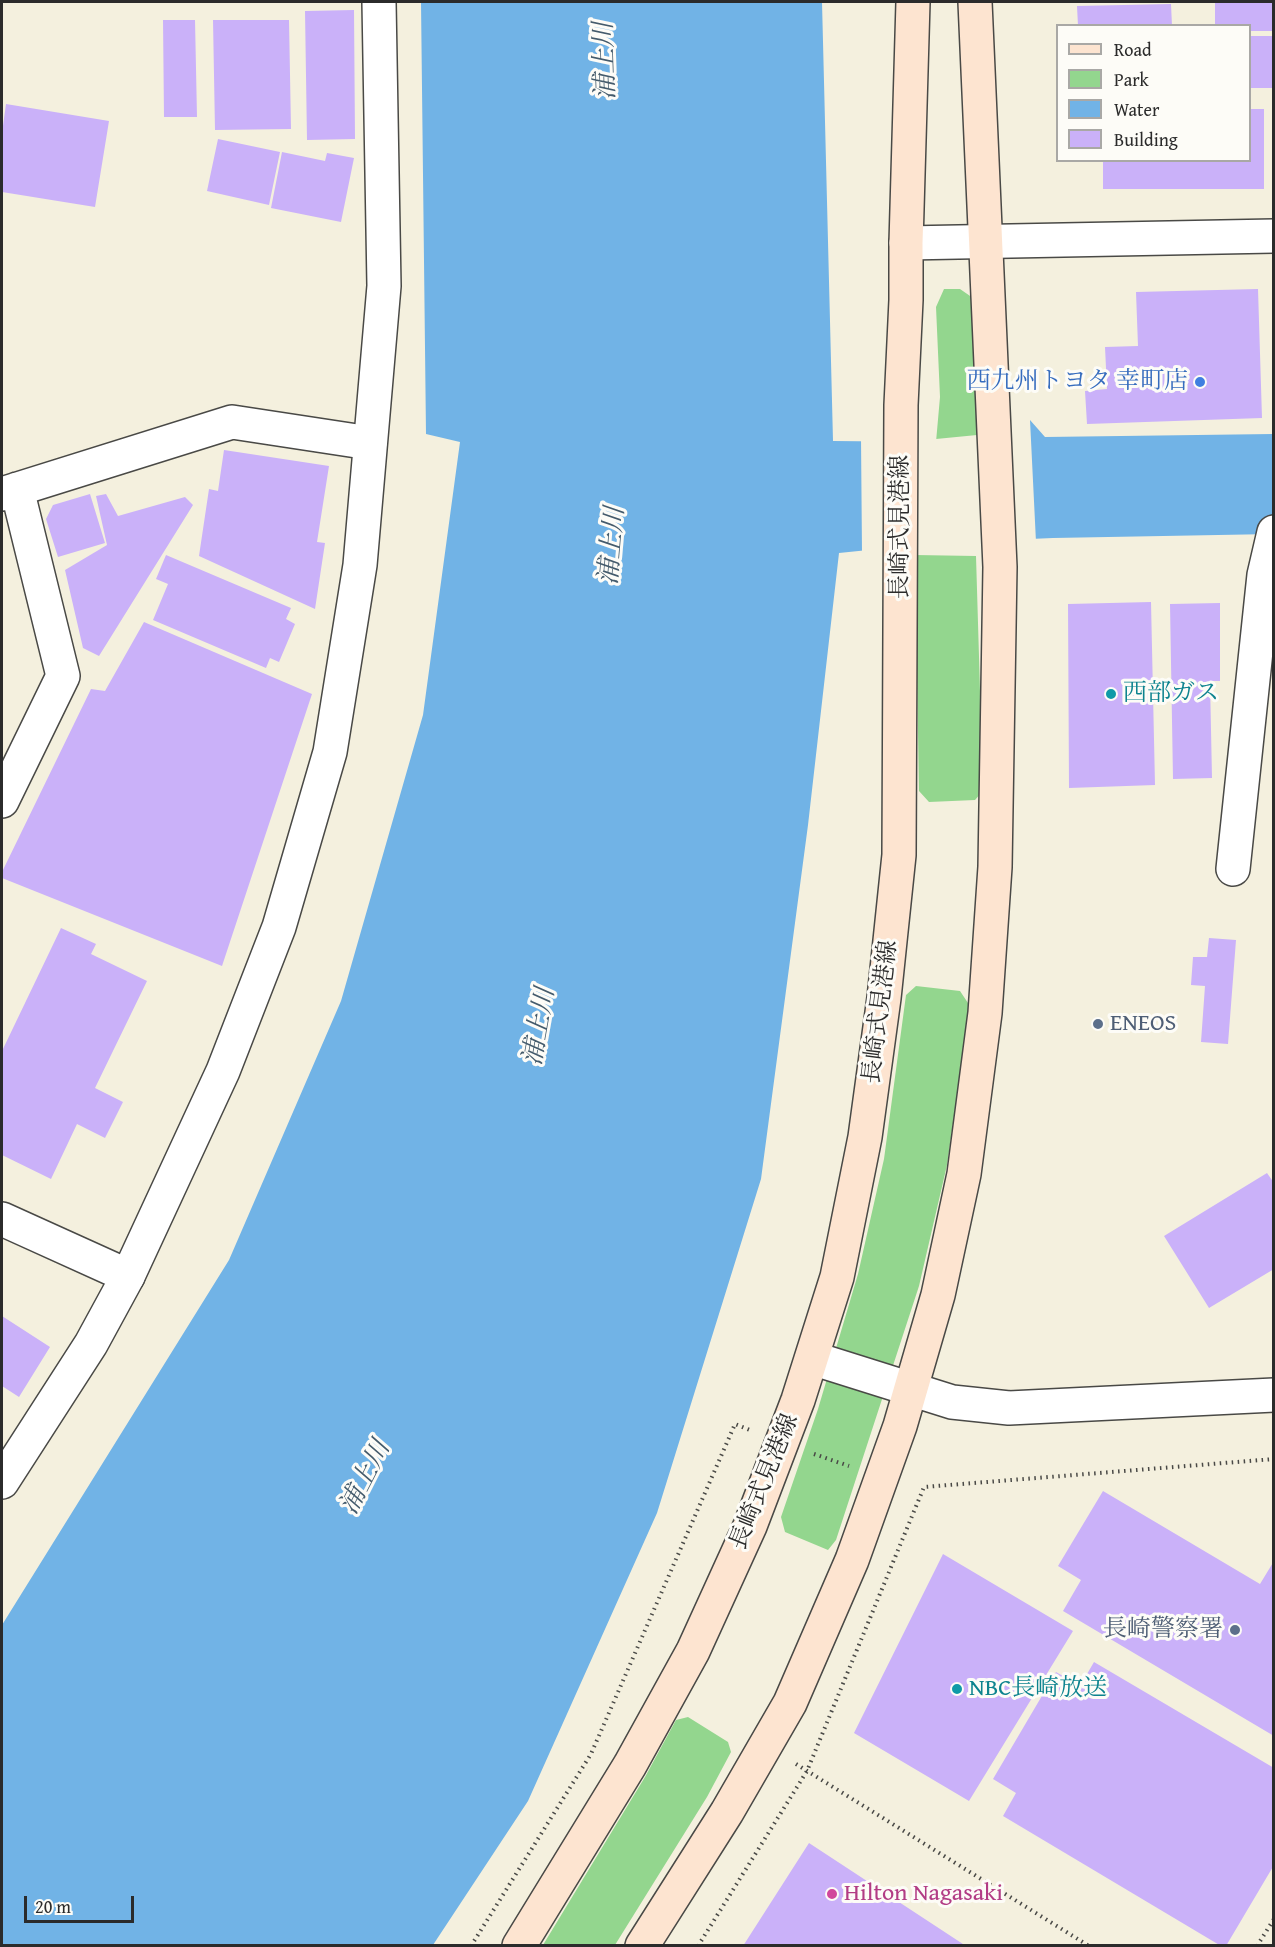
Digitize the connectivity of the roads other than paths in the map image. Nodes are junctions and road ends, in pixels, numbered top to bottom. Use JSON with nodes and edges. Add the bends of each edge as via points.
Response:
{"nodes":[{"id":1,"x":378,"y":2,"type":"edge"},
{"id":2,"x":913,"y":2,"type":"edge"},
{"id":3,"x":975,"y":2,"type":"edge"},
{"id":4,"x":1274,"y":236,"type":"edge"},
{"id":5,"x":985,"y":241,"type":"junction"},
{"id":6,"x":906,"y":243,"type":"junction"},
{"id":7,"x":370,"y":443,"type":"junction"},
{"id":8,"x":9,"y":492,"type":"edge"},
{"id":9,"x":1274,"y":532,"type":"edge"},
{"id":10,"x":2,"y":801,"type":"edge"},
{"id":11,"x":1233,"y":869,"type":"dead end"},
{"id":12,"x":2,"y":1219,"type":"edge"},
{"id":13,"x":128,"y":1276,"type":"junction"},
{"id":14,"x":812,"y":1358,"type":"junction"},
{"id":15,"x":911,"y":1389,"type":"junction"},
{"id":16,"x":1274,"y":1395,"type":"edge"},
{"id":17,"x":2,"y":1482,"type":"edge"},
{"id":18,"x":519,"y":1946,"type":"edge"},
{"id":19,"x":642,"y":1946,"type":"edge"}],
"edges":[{"from":1,"to":7,"type":"street","via":[[384,286]]},
{"from":2,"to":6,"type":"main road","name":"長崎式見港線"},
{"from":3,"to":5,"type":"main road"},
{"from":4,"to":5,"type":"street"},
{"from":5,"to":6,"type":"street"},
{"from":5,"to":15,"type":"main road","via":[[1000,567],[995,867],[985,1013],[964,1174],[938,1295]]},
{"from":6,"to":14,"type":"main road","name":"長崎式見港線","via":[[901,405],[899,855],[885,998],[865,1137],[837,1277]]},
{"from":7,"to":8,"type":"street","via":[[232,422]]},
{"from":7,"to":13,"type":"street","via":[[360,565],[324,774],[279,927],[223,1071]]},
{"from":8,"to":10,"type":"street","via":[[63,676]]},
{"from":9,"to":11,"type":"street","via":[[1264,574]]},
{"from":12,"to":13,"type":"street"},
{"from":13,"to":17,"type":"street","via":[[91,1344]]},
{"from":14,"to":15,"type":"street"},
{"from":14,"to":18,"type":"main road","name":"長崎式見港線","via":[[750,1526],[693,1651],[630,1765]]},
{"from":15,"to":16,"type":"street","via":[[952,1402],[1009,1408]]},
{"from":15,"to":19,"type":"main road","via":[[852,1560],[790,1703]]}]}
